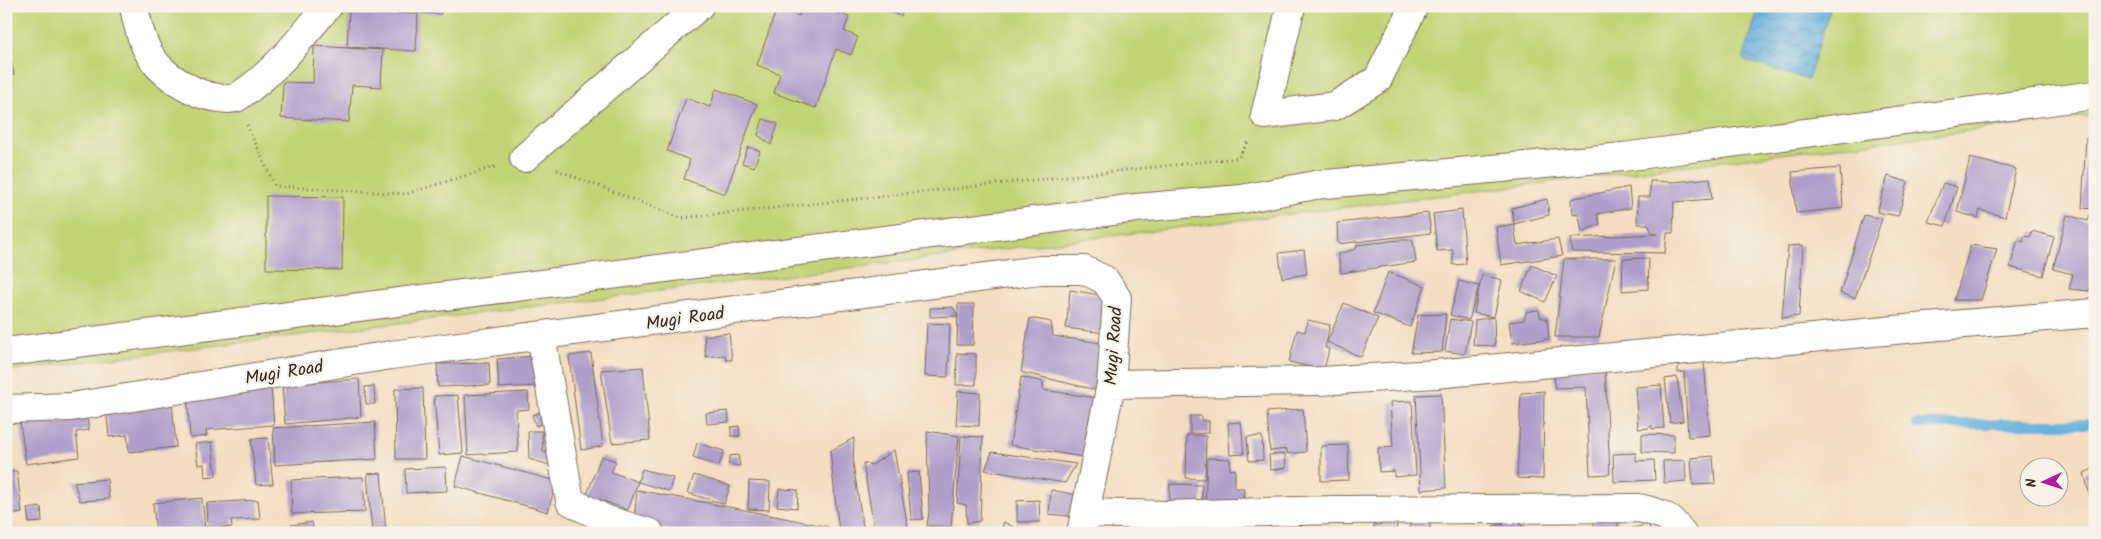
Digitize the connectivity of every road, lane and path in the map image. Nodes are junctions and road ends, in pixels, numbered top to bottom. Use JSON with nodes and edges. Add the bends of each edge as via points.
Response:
{"nodes":[{"id":1,"x":134,"y":6,"type":"edge"},
{"id":2,"x":328,"y":6,"type":"edge"},
{"id":3,"x":699,"y":6,"type":"edge"},
{"id":4,"x":1291,"y":6,"type":"edge"},
{"id":5,"x":1414,"y":6,"type":"edge"},
{"id":6,"x":2095,"y":95,"type":"edge"},
{"id":7,"x":236,"y":98,"type":"junction"},
{"id":8,"x":1265,"y":115,"type":"junction"},
{"id":9,"x":524,"y":158,"type":"junction"},
{"id":10,"x":2095,"y":313,"type":"edge"},
{"id":11,"x":541,"y":336,"type":"junction"},
{"id":12,"x":6,"y":352,"type":"edge"},
{"id":13,"x":1111,"y":384,"type":"junction"},
{"id":14,"x":6,"y":410,"type":"edge"},
{"id":15,"x":1083,"y":523,"type":"edge"},
{"id":16,"x":650,"y":533,"type":"edge"},
{"id":17,"x":1682,"y":533,"type":"edge"}],
"edges":[{"from":1,"to":7,"type":"street","via":[[139,33],[161,71],[207,96]]},
{"from":2,"to":7,"type":"street","via":[[283,59]]},
{"from":3,"to":9,"type":"street"},
{"from":4,"to":8,"type":"street"},
{"from":5,"to":8,"type":"street","via":[[1378,79],[1335,106]]},
{"from":6,"to":12,"type":"street","via":[[1624,157],[1315,185],[1242,199],[1136,208]]},
{"from":7,"to":9,"type":"path","via":[[275,186],[406,194]]},
{"from":8,"to":9,"type":"path","via":[[1238,158],[681,218]]},
{"from":10,"to":13,"type":"street","via":[[1320,382]]},
{"from":11,"to":13,"type":"street","name":"Mugi Road","via":[[1040,270],[1084,270],[1105,280],[1117,298]]},
{"from":11,"to":14,"type":"street","name":"Mugi Road","via":[[391,355],[70,407]]},
{"from":11,"to":16,"type":"street","via":[[570,501],[607,520]]},
{"from":13,"to":15,"type":"street","name":"Mugi Road"},
{"from":15,"to":17,"type":"street","via":[[1165,515],[1384,509],[1639,508],[1660,513],[1674,522]]}]}
